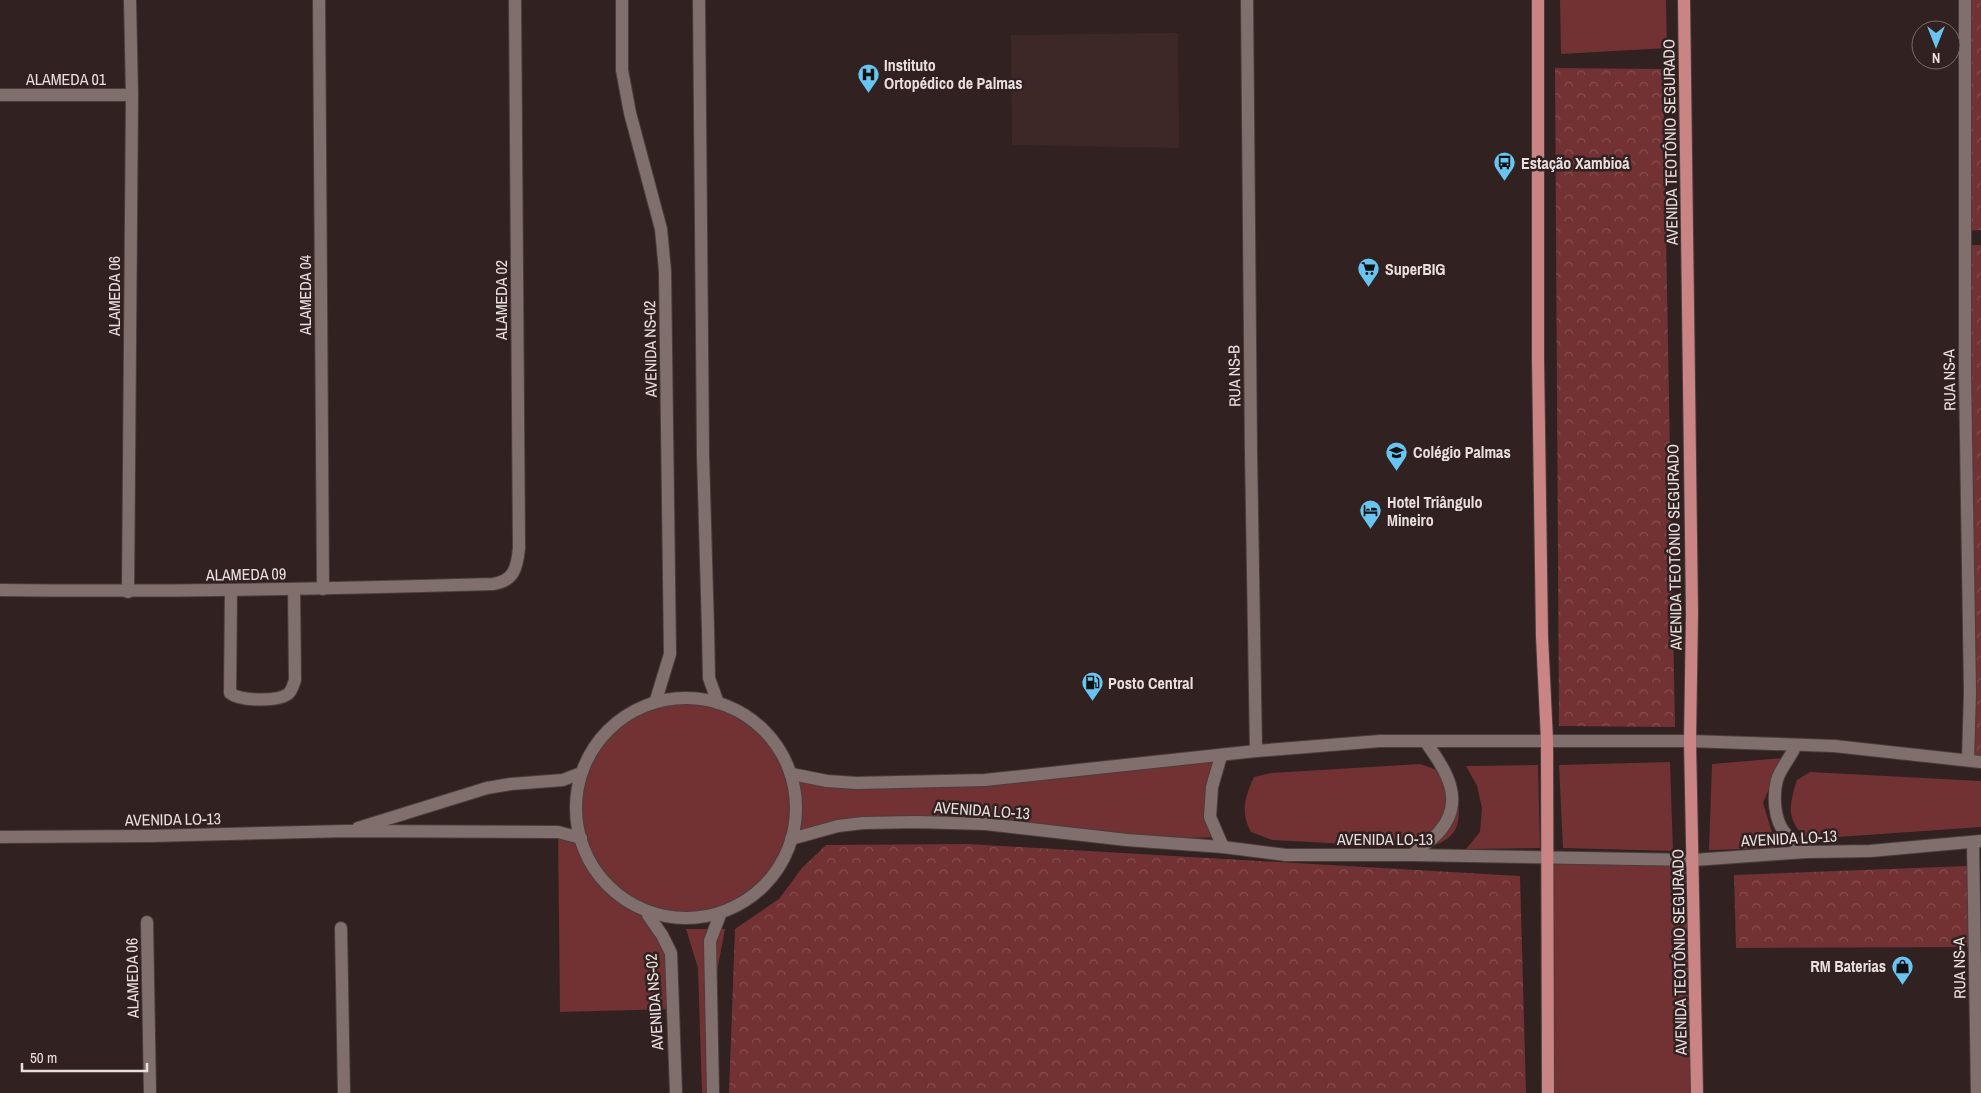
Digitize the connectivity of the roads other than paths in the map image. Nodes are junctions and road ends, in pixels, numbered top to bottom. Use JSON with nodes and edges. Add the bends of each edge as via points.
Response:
{"nodes":[{"id":1,"x":130,"y":0,"type":"edge"},
{"id":2,"x":319,"y":0,"type":"edge"},
{"id":3,"x":515,"y":0,"type":"edge"},
{"id":4,"x":622,"y":0,"type":"edge"},
{"id":5,"x":699,"y":0,"type":"edge"},
{"id":6,"x":1247,"y":0,"type":"edge"},
{"id":7,"x":1538,"y":0,"type":"edge"},
{"id":8,"x":1684,"y":0,"type":"edge"},
{"id":9,"x":1965,"y":0,"type":"edge"},
{"id":10,"x":0,"y":95,"type":"edge"},
{"id":11,"x":132,"y":95,"type":"junction"},
{"id":12,"x":493,"y":584,"type":"joint"},
{"id":13,"x":323,"y":589,"type":"junction"},
{"id":14,"x":0,"y":590,"type":"edge"},
{"id":15,"x":232,"y":590,"type":"junction"},
{"id":16,"x":294,"y":590,"type":"junction"},
{"id":17,"x":128,"y":592,"type":"junction"},
{"id":18,"x":656,"y":700,"type":"junction"},
{"id":19,"x":718,"y":703,"type":"junction"},
{"id":20,"x":1547,"y":740,"type":"junction"},
{"id":21,"x":1425,"y":741,"type":"junction"},
{"id":22,"x":1690,"y":741,"type":"junction"},
{"id":23,"x":1796,"y":745,"type":"junction"},
{"id":24,"x":1256,"y":751,"type":"junction"},
{"id":25,"x":1221,"y":756,"type":"junction"},
{"id":26,"x":1968,"y":760,"type":"junction"},
{"id":27,"x":1981,"y":762,"type":"edge"},
{"id":28,"x":580,"y":773,"type":"junction"},
{"id":29,"x":792,"y":774,"type":"junction"},
{"id":30,"x":346,"y":831,"type":"junction"},
{"id":31,"x":0,"y":837,"type":"edge"},
{"id":32,"x":580,"y":838,"type":"junction"},
{"id":33,"x":791,"y":839,"type":"junction"},
{"id":34,"x":1977,"y":841,"type":"edge"},
{"id":35,"x":1223,"y":847,"type":"junction"},
{"id":36,"x":1806,"y":852,"type":"junction"},
{"id":37,"x":1412,"y":855,"type":"junction"},
{"id":38,"x":1546,"y":857,"type":"junction"},
{"id":39,"x":1694,"y":860,"type":"junction"},
{"id":40,"x":648,"y":915,"type":"junction"},
{"id":41,"x":720,"y":915,"type":"junction"},
{"id":42,"x":148,"y":922,"type":"dead end"},
{"id":43,"x":341,"y":928,"type":"dead end"},
{"id":44,"x":150,"y":1093,"type":"edge"},
{"id":45,"x":344,"y":1093,"type":"edge"},
{"id":46,"x":676,"y":1093,"type":"edge"},
{"id":47,"x":713,"y":1093,"type":"edge"},
{"id":48,"x":1548,"y":1093,"type":"edge"},
{"id":49,"x":1697,"y":1093,"type":"edge"},
{"id":50,"x":1977,"y":1093,"type":"edge"}],
"edges":[{"from":1,"to":11,"type":"street","name":"ALAMEDA 06"},
{"from":2,"to":13,"type":"street","name":"ALAMEDA 04"},
{"from":3,"to":12,"type":"street","name":"ALAMEDA 02","via":[[519,548],[512,576],[503,583]]},
{"from":4,"to":18,"type":"street","name":"AVENIDA NS-02","via":[[622,70],[661,229],[665,271],[670,654]]},
{"from":5,"to":19,"type":"street","via":[[707,609],[710,678]]},
{"from":6,"to":24,"type":"street","name":"RUA NS-B"},
{"from":7,"to":20,"type":"main road","via":[[1539,399],[1542,637]]},
{"from":8,"to":22,"type":"main road","name":"AVENIDA TEOTÔNIO SEGURADO","via":[[1692,613]]},
{"from":9,"to":26,"type":"street","name":"RUA NS-A"},
{"from":10,"to":11,"type":"street","name":"ALAMEDA 01"},
{"from":11,"to":17,"type":"street","name":"ALAMEDA 06"},
{"from":12,"to":13,"type":"street","name":"ALAMEDA 09"},
{"from":13,"to":16,"type":"street","name":"ALAMEDA 09"},
{"from":14,"to":17,"type":"street","name":"ALAMEDA 09"},
{"from":15,"to":16,"type":"street","name":"ALAMEDA 09"},
{"from":15,"to":16,"type":"street","via":[[230,694],[244,699],[280,698],[289,694],[292,688],[295,680]]},
{"from":15,"to":17,"type":"street","name":"ALAMEDA 09"},
{"from":18,"to":19,"type":"street","via":[[685,698]]},
{"from":18,"to":28,"type":"street","via":[[634,709],[607,730]]},
{"from":19,"to":29,"type":"street","via":[[750,716],[765,729]]},
{"from":20,"to":21,"type":"street","name":"AVENIDA LO-13"},
{"from":20,"to":22,"type":"street","name":"AVENIDA LO-13"},
{"from":20,"to":38,"type":"main road"},
{"from":21,"to":24,"type":"street","name":"AVENIDA LO-13","via":[[1380,741]]},
{"from":21,"to":37,"type":"street","via":[[1445,768],[1452,795],[1452,811],[1439,832]]},
{"from":22,"to":23,"type":"street","name":"AVENIDA LO-13"},
{"from":22,"to":39,"type":"main road","name":"AVENIDA TEOTÔNIO SEGURADO"},
{"from":23,"to":26,"type":"street","name":"AVENIDA LO-13"},
{"from":23,"to":36,"type":"street","via":[[1778,780],[1776,809],[1785,833]]},
{"from":24,"to":25,"type":"street","name":"AVENIDA LO-13"},
{"from":25,"to":29,"type":"street","name":"AVENIDA LO-13","via":[[985,780],[856,783]]},
{"from":25,"to":35,"type":"street","via":[[1212,787],[1210,817]]},
{"from":26,"to":27,"type":"street","name":"AVENIDA LO-13"},
{"from":28,"to":30,"type":"street","name":"AVENIDA LO-13","via":[[563,780],[488,788]]},
{"from":28,"to":32,"type":"street","via":[[576,805]]},
{"from":29,"to":33,"type":"street","via":[[795,792]]},
{"from":30,"to":31,"type":"street","name":"AVENIDA LO-13"},
{"from":30,"to":32,"type":"street","name":"AVENIDA LO-13","via":[[558,832]]},
{"from":32,"to":40,"type":"street","via":[[595,868]]},
{"from":33,"to":35,"type":"street","name":"AVENIDA LO-13","via":[[838,826],[917,822],[986,824]]},
{"from":33,"to":41,"type":"street","via":[[784,860],[762,887],[746,901]]},
{"from":34,"to":36,"type":"street","name":"AVENIDA LO-13","via":[[1870,851]]},
{"from":34,"to":50,"type":"street","name":"RUA NS-A"},
{"from":35,"to":37,"type":"street","name":"AVENIDA LO-13","via":[[1286,855]]},
{"from":36,"to":39,"type":"street","name":"AVENIDA LO-13"},
{"from":37,"to":38,"type":"street","name":"AVENIDA LO-13"},
{"from":38,"to":39,"type":"street","name":"AVENIDA LO-13"},
{"from":38,"to":48,"type":"main road"},
{"from":39,"to":49,"type":"main road","name":"AVENIDA TEOTÔNIO SEGURADO"},
{"from":40,"to":41,"type":"street","via":[[669,919]]},
{"from":40,"to":46,"type":"street","name":"AVENIDA NS-02","via":[[671,953]]},
{"from":41,"to":47,"type":"street","via":[[710,941]]},
{"from":42,"to":44,"type":"street","name":"ALAMEDA 06"},
{"from":43,"to":45,"type":"street"}]}
